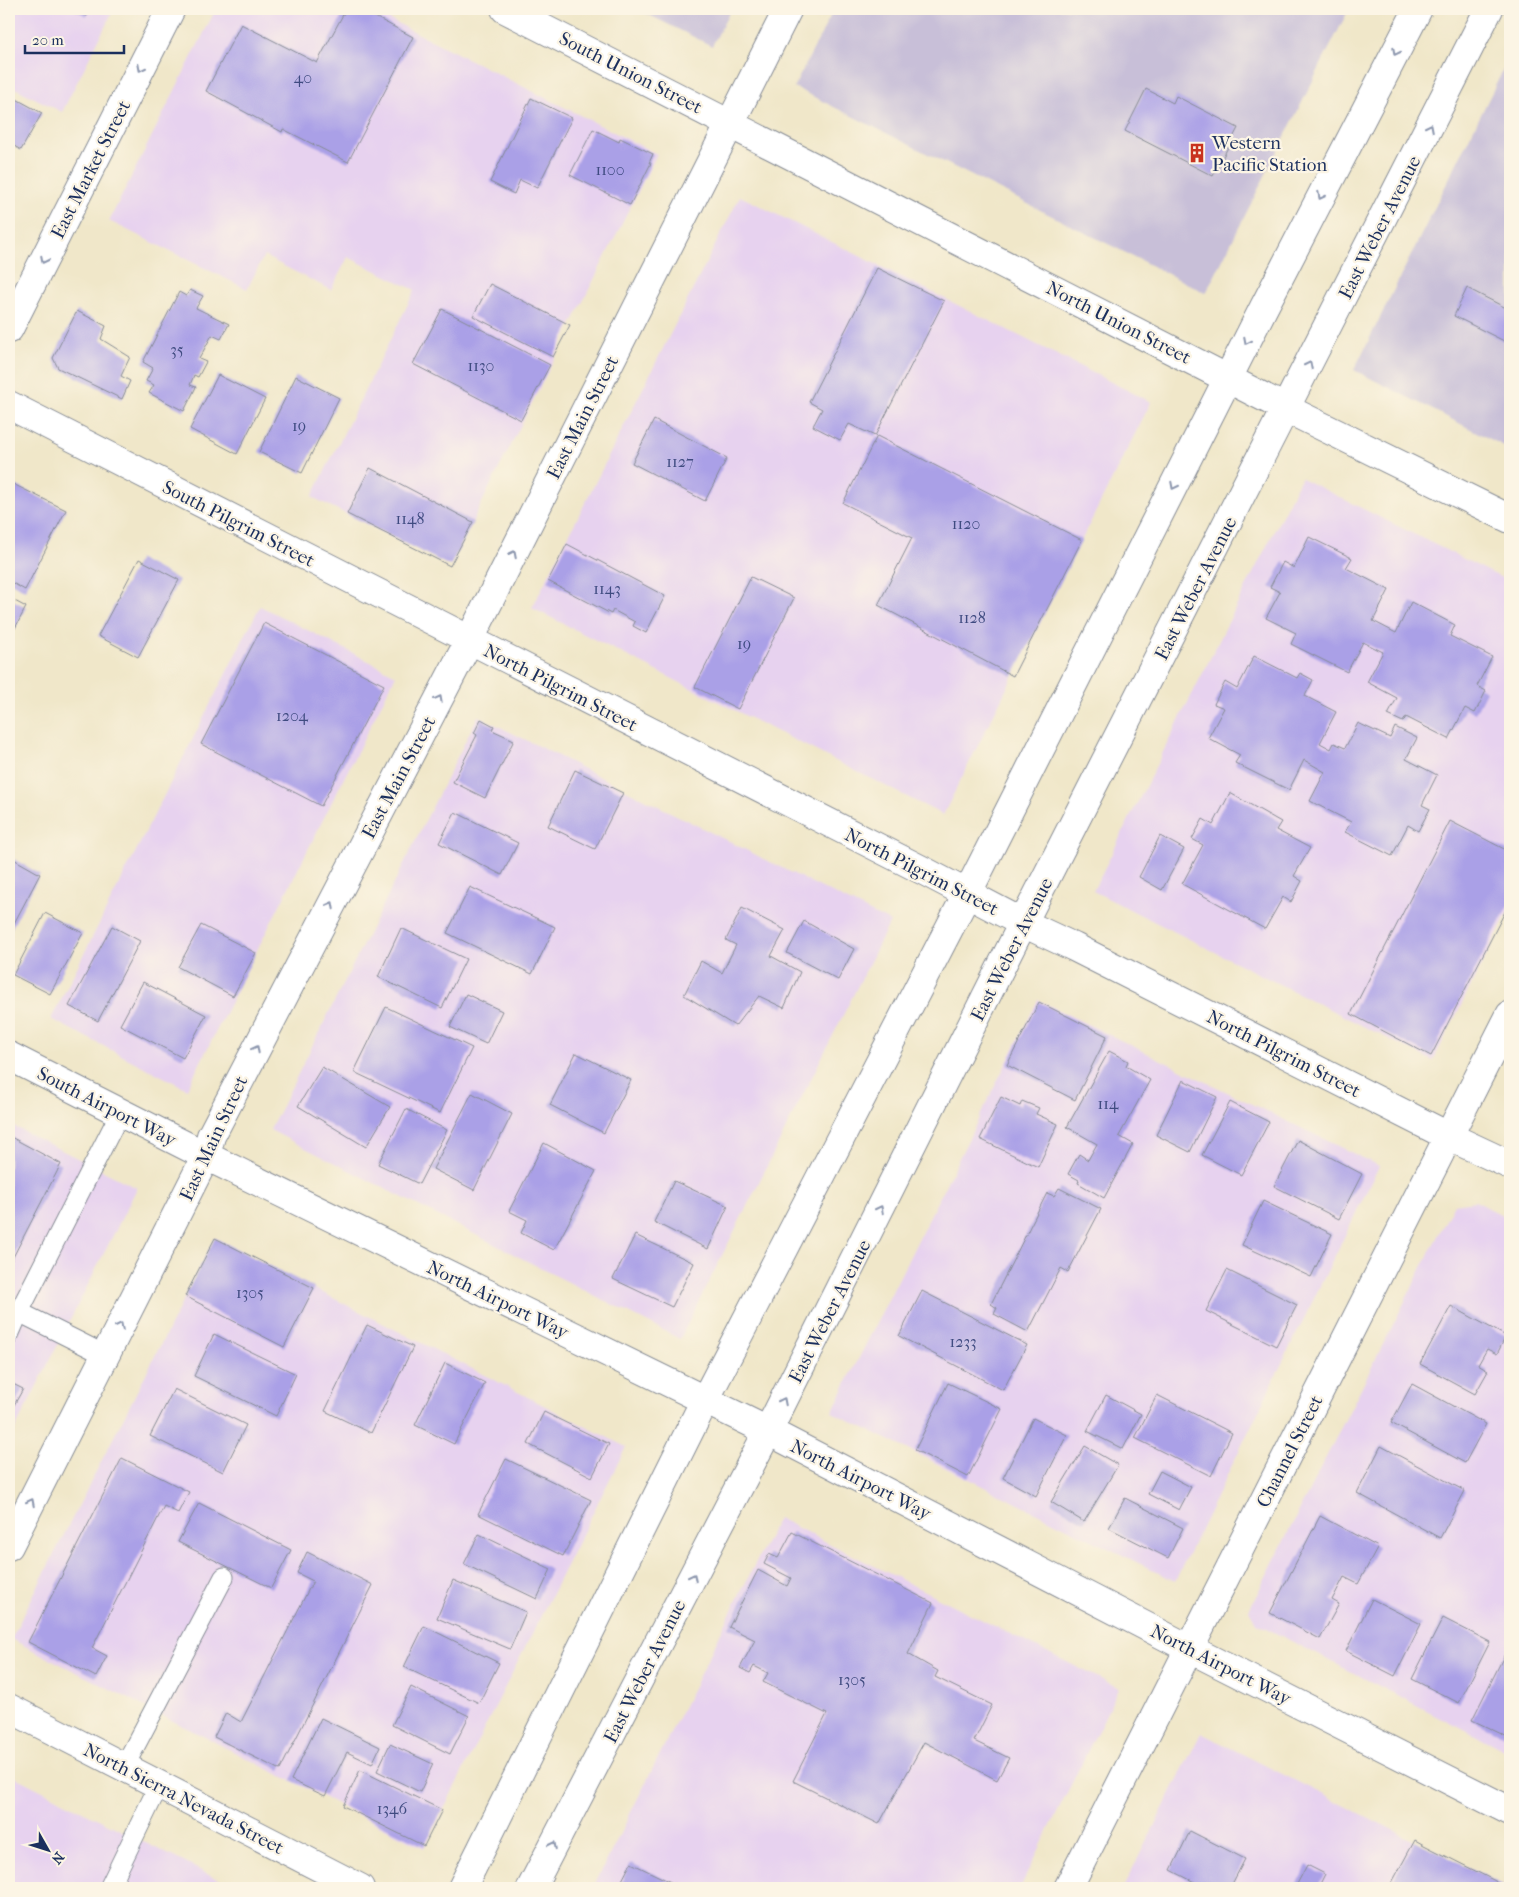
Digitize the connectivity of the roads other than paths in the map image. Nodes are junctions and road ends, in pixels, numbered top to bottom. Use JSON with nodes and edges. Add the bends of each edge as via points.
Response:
{"nodes":[{"id":1,"x":171,"y":9,"type":"edge"},
{"id":2,"x":505,"y":9,"type":"edge"},
{"id":3,"x":788,"y":9,"type":"edge"},
{"id":4,"x":1418,"y":9,"type":"edge"},
{"id":5,"x":1489,"y":9,"type":"edge"},
{"id":6,"x":730,"y":122,"type":"junction"},
{"id":7,"x":9,"y":329,"type":"edge"},
{"id":8,"x":1228,"y":378,"type":"junction"},
{"id":9,"x":9,"y":405,"type":"edge"},
{"id":10,"x":1287,"y":408,"type":"junction"},
{"id":11,"x":1510,"y":519,"type":"edge"},
{"id":12,"x":469,"y":641,"type":"junction"},
{"id":13,"x":967,"y":894,"type":"junction"},
{"id":14,"x":1023,"y":923,"type":"junction"},
{"id":15,"x":1510,"y":1015,"type":"edge"},
{"id":16,"x":9,"y":1056,"type":"edge"},
{"id":17,"x":120,"y":1113,"type":"junction"},
{"id":18,"x":1448,"y":1136,"type":"junction"},
{"id":19,"x":206,"y":1156,"type":"junction"},
{"id":20,"x":1510,"y":1166,"type":"edge"},
{"id":21,"x":20,"y":1312,"type":"junction"},
{"id":22,"x":9,"y":1335,"type":"edge"},
{"id":23,"x":105,"y":1355,"type":"junction"},
{"id":24,"x":705,"y":1400,"type":"junction"},
{"id":25,"x":768,"y":1431,"type":"junction"},
{"id":26,"x":9,"y":1546,"type":"edge"},
{"id":27,"x":224,"y":1577,"type":"dead end"},
{"id":28,"x":1190,"y":1649,"type":"junction"},
{"id":29,"x":9,"y":1708,"type":"edge"},
{"id":30,"x":124,"y":1767,"type":"junction"},
{"id":31,"x":159,"y":1785,"type":"junction"},
{"id":32,"x":1510,"y":1811,"type":"edge"},
{"id":33,"x":109,"y":1888,"type":"edge"},
{"id":34,"x":360,"y":1888,"type":"edge"},
{"id":35,"x":462,"y":1888,"type":"edge"},
{"id":36,"x":531,"y":1888,"type":"edge"},
{"id":37,"x":1068,"y":1888,"type":"edge"}],
"edges":[{"from":1,"to":7,"type":"street","name":"East Market Street","one_way":true},
{"from":2,"to":6,"type":"street","name":"South Union Street"},
{"from":3,"to":6,"type":"street","name":"East Main Street"},
{"from":4,"to":8,"type":"street","one_way":true},
{"from":10,"to":5,"type":"street","name":"East Weber Avenue","one_way":true},
{"from":6,"to":8,"type":"street","name":"North Union Street"},
{"from":12,"to":6,"type":"street","name":"East Main Street","one_way":true},
{"from":8,"to":10,"type":"street","name":"North Union Street"},
{"from":8,"to":13,"type":"street","one_way":true},
{"from":9,"to":12,"type":"street","name":"South Pilgrim Street"},
{"from":10,"to":11,"type":"street","name":"North Union Street"},
{"from":10,"to":14,"type":"street","name":"East Weber Avenue"},
{"from":12,"to":13,"type":"street","name":"North Pilgrim Street"},
{"from":19,"to":12,"type":"street","name":"East Main Street","one_way":true,"via":[[211,1136]]},
{"from":13,"to":14,"type":"street","name":"North Pilgrim Street"},
{"from":13,"to":24,"type":"street"},
{"from":14,"to":18,"type":"street","name":"North Pilgrim Street"},
{"from":25,"to":14,"type":"street","name":"East Weber Avenue","one_way":true},
{"from":15,"to":18,"type":"street","name":"Channel Street"},
{"from":16,"to":17,"type":"street","name":"South Airport Way"},
{"from":17,"to":19,"type":"street","name":"South Airport Way"},
{"from":17,"to":21,"type":"lane"},
{"from":18,"to":20,"type":"street","name":"North Pilgrim Street"},
{"from":18,"to":28,"type":"street","name":"Channel Street"},
{"from":23,"to":19,"type":"street","name":"East Main Street","one_way":true},
{"from":19,"to":24,"type":"street","name":"North Airport Way"},
{"from":21,"to":22,"type":"lane"},
{"from":21,"to":23,"type":"lane"},
{"from":26,"to":23,"type":"street","name":"East Main Street","one_way":true},
{"from":24,"to":25,"type":"street","name":"North Airport Way"},
{"from":24,"to":35,"type":"street"},
{"from":25,"to":28,"type":"street","name":"North Airport Way"},
{"from":36,"to":25,"type":"street","name":"East Weber Avenue","one_way":true},
{"from":27,"to":30,"type":"lane"},
{"from":28,"to":32,"type":"street","name":"North Airport Way"},
{"from":28,"to":37,"type":"street","name":"Channel Street"},
{"from":29,"to":30,"type":"street","name":"North Sierra Nevada Street"},
{"from":30,"to":31,"type":"street","name":"North Sierra Nevada Street"},
{"from":31,"to":33,"type":"lane"},
{"from":31,"to":34,"type":"street","name":"North Sierra Nevada Street"}]}
